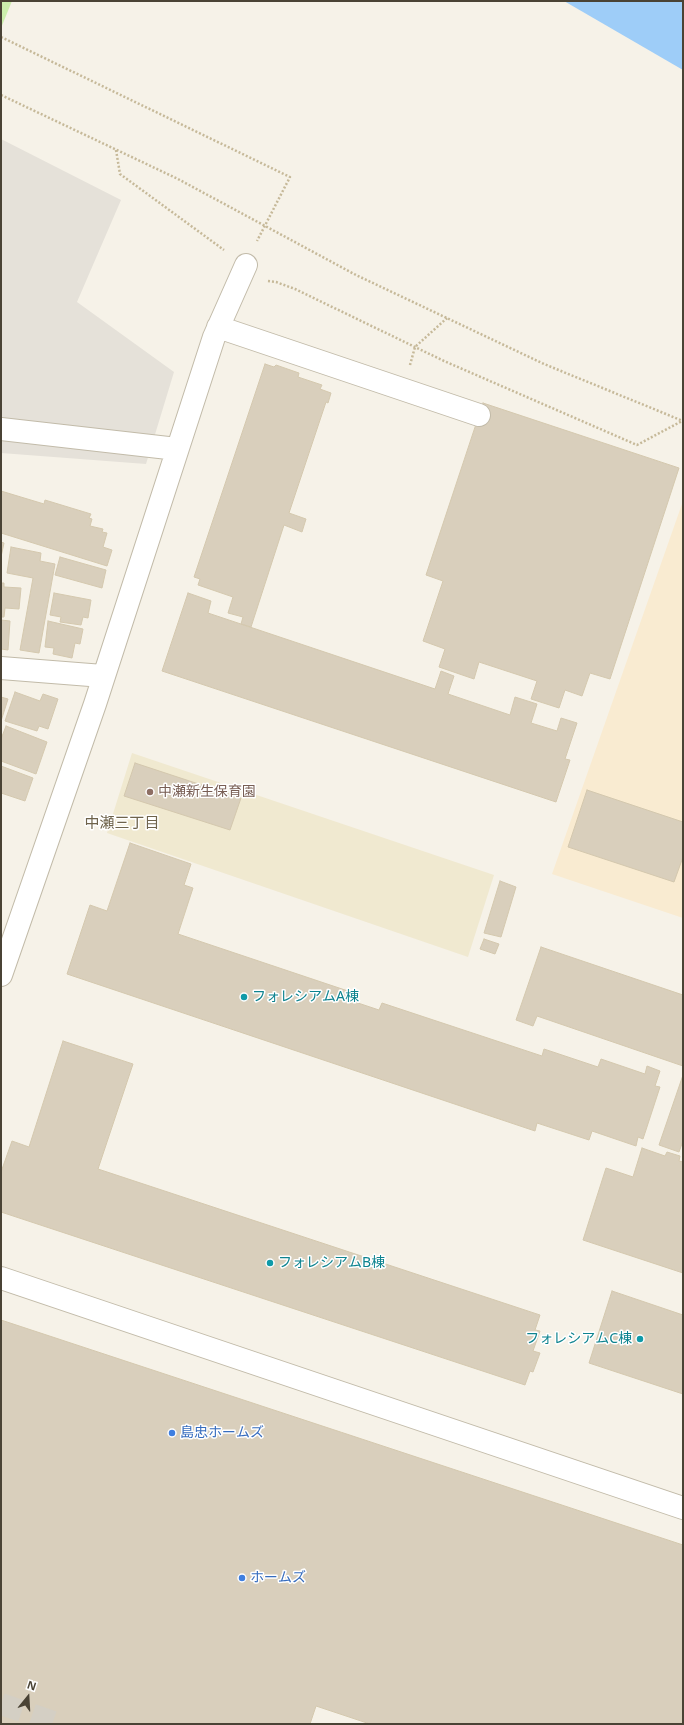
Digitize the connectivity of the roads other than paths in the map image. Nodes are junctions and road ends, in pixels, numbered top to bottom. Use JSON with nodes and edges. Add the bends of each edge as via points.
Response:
{"nodes":[{"id":1,"x":246,"y":265,"type":"road end"},
{"id":2,"x":218,"y":327,"type":"junction"},
{"id":3,"x":479,"y":416,"type":"dead end"},
{"id":4,"x":1,"y":429,"type":"edge"},
{"id":5,"x":177,"y":449,"type":"junction"},
{"id":6,"x":1,"y":668,"type":"edge"},
{"id":7,"x":103,"y":676,"type":"junction"},
{"id":8,"x":1,"y":975,"type":"edge"},
{"id":9,"x":1,"y":1278,"type":"edge"},
{"id":10,"x":683,"y":1508,"type":"edge"}],
"edges":[{"from":1,"to":2,"type":"street"},
{"from":2,"to":3,"type":"street"},
{"from":2,"to":5,"type":"street"},
{"from":4,"to":5,"type":"street"},
{"from":5,"to":7,"type":"street"},
{"from":6,"to":7,"type":"street"},
{"from":7,"to":8,"type":"street"},
{"from":9,"to":10,"type":"street"}]}
